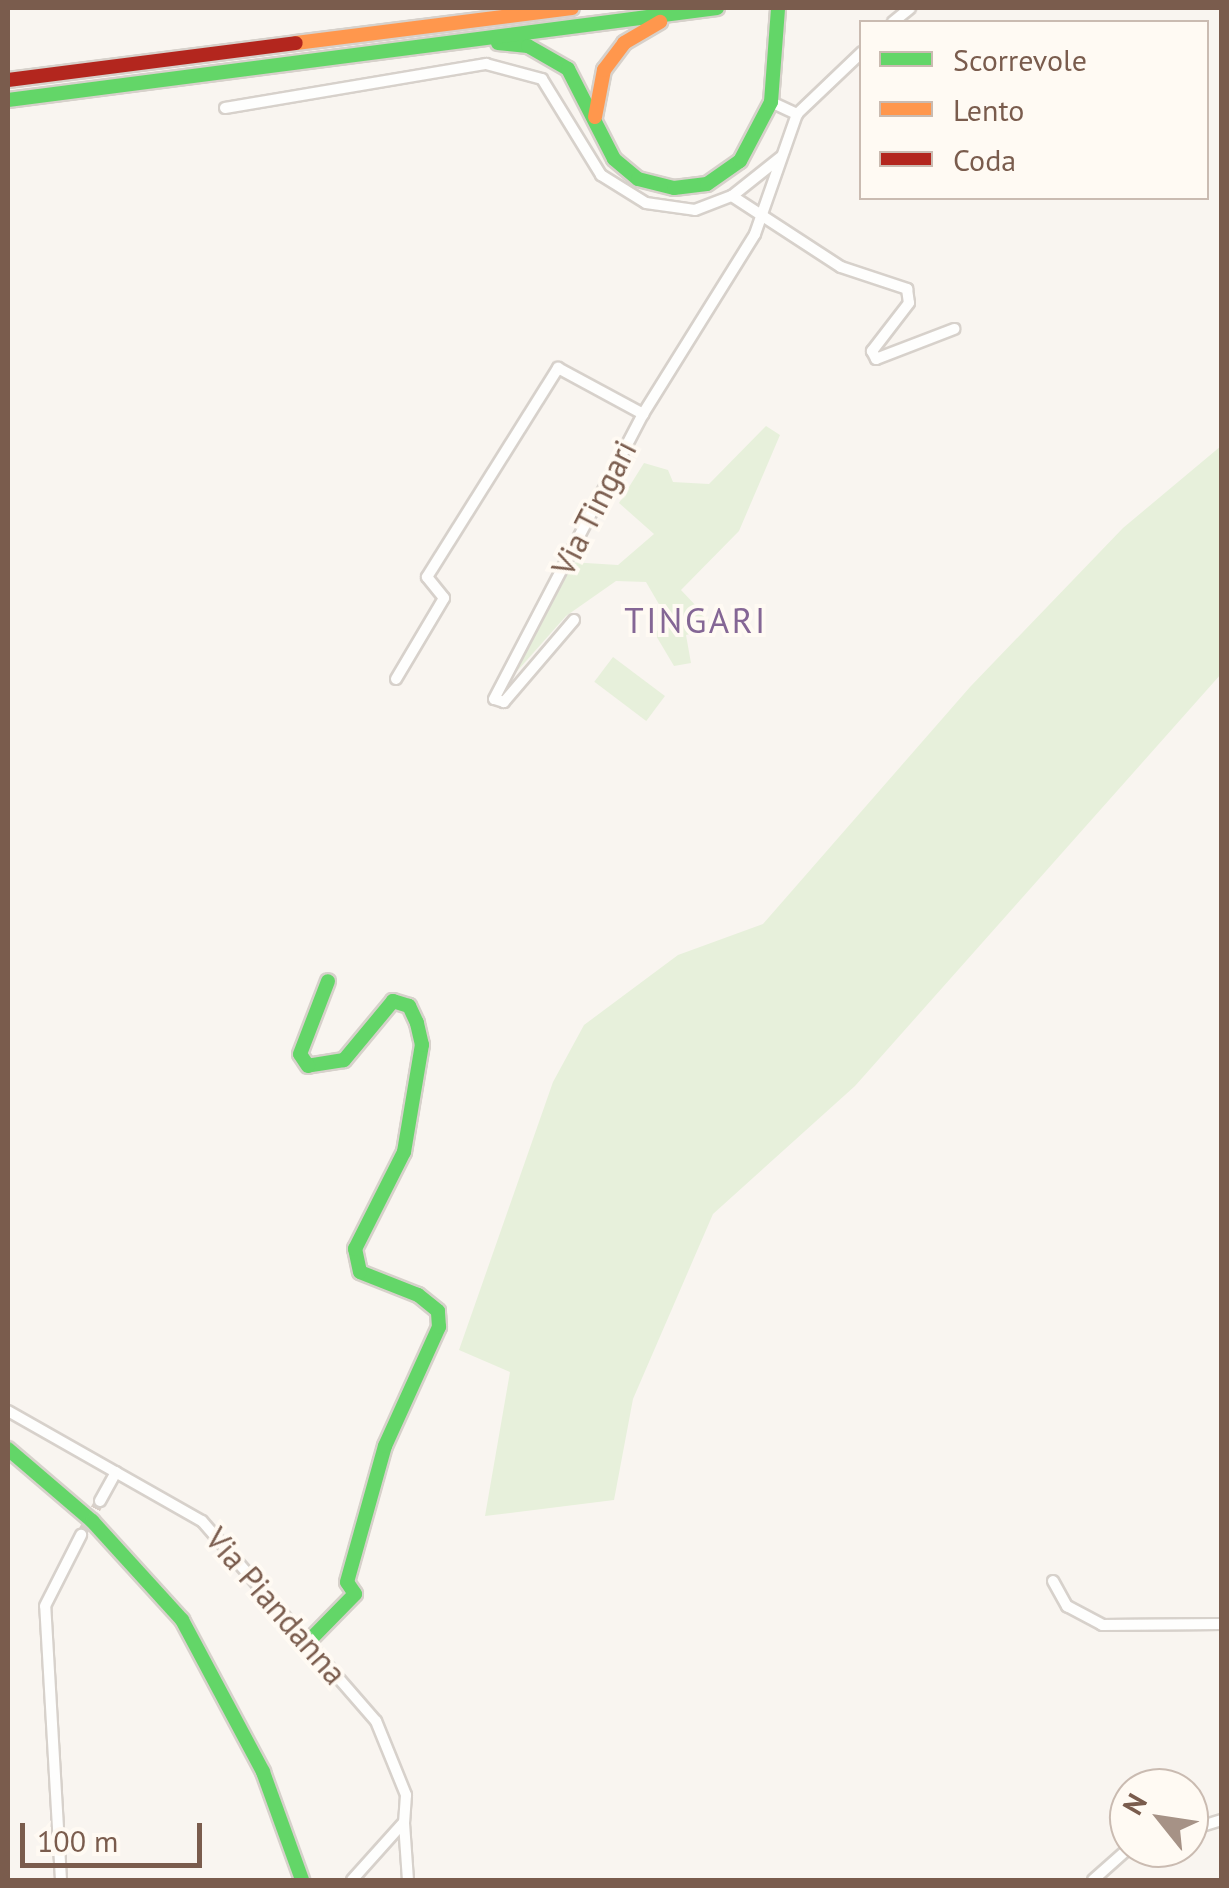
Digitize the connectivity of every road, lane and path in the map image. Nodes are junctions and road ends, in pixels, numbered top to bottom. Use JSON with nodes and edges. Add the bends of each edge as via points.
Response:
{"nodes":[{"id":1,"x":473,"y":8,"type":"edge"},
{"id":2,"x":572,"y":8,"type":"edge"},
{"id":3,"x":710,"y":8,"type":"edge"},
{"id":4,"x":717,"y":8,"type":"edge"},
{"id":5,"x":779,"y":9,"type":"edge"},
{"id":6,"x":325,"y":39,"type":"junction"},
{"id":7,"x":358,"y":50,"type":"junction"},
{"id":8,"x":859,"y":55,"type":"edge"},
{"id":9,"x":8,"y":80,"type":"edge"},
{"id":10,"x":8,"y":100,"type":"edge"},
{"id":11,"x":771,"y":102,"type":"junction"},
{"id":12,"x":225,"y":108,"type":"dead end"},
{"id":13,"x":798,"y":114,"type":"junction"},
{"id":14,"x":597,"y":137,"type":"junction"},
{"id":15,"x":781,"y":157,"type":"junction"},
{"id":16,"x":732,"y":196,"type":"junction"},
{"id":17,"x":762,"y":218,"type":"junction"},
{"id":18,"x":954,"y":329,"type":"dead end"},
{"id":19,"x":643,"y":414,"type":"junction"},
{"id":20,"x":574,"y":620,"type":"dead end"},
{"id":21,"x":396,"y":679,"type":"dead end"},
{"id":22,"x":328,"y":981,"type":"dead end"},
{"id":23,"x":8,"y":1411,"type":"edge"},
{"id":24,"x":8,"y":1449,"type":"edge"},
{"id":25,"x":116,"y":1472,"type":"junction"},
{"id":26,"x":100,"y":1501,"type":"tunnel mouth"},
{"id":27,"x":81,"y":1535,"type":"tunnel mouth"},
{"id":28,"x":1053,"y":1581,"type":"dead end"},
{"id":29,"x":1222,"y":1624,"type":"edge"},
{"id":30,"x":306,"y":1644,"type":"junction"},
{"id":31,"x":404,"y":1822,"type":"junction"},
{"id":32,"x":61,"y":1880,"type":"edge"},
{"id":33,"x":302,"y":1880,"type":"edge"},
{"id":34,"x":352,"y":1880,"type":"edge"},
{"id":35,"x":408,"y":1880,"type":"edge"}],
"edges":[{"from":1,"to":6,"type":"main road"},
{"from":2,"to":6,"type":"main road"},
{"from":3,"to":4,"type":"main road"},
{"from":3,"to":7,"type":"main road"},
{"from":3,"to":14,"type":"main road","via":[[648,26],[624,43],[594,98]]},
{"from":5,"to":11,"type":"main road"},
{"from":6,"to":9,"type":"main road"},
{"from":7,"to":10,"type":"main road"},
{"from":7,"to":14,"type":"main road","via":[[528,46],[568,69]]},
{"from":8,"to":13,"type":"street"},
{"from":11,"to":13,"type":"street"},
{"from":11,"to":14,"type":"main road","via":[[740,161],[706,184],[638,179]]},
{"from":12,"to":16,"type":"street","via":[[486,64],[517,67],[542,78],[589,160],[621,192],[682,211]]},
{"from":13,"to":15,"type":"street","name":"Via Tingari"},
{"from":15,"to":16,"type":"street","name":"Via Tingari"},
{"from":15,"to":17,"type":"street","name":"Via Tingari"},
{"from":16,"to":17,"type":"street"},
{"from":17,"to":18,"type":"street","via":[[841,267],[907,288],[909,303],[872,350],[876,359]]},
{"from":17,"to":19,"type":"street","name":"Via Tingari"},
{"from":19,"to":20,"type":"street","name":"Via Tingari","via":[[494,699],[504,702]]},
{"from":19,"to":21,"type":"street","via":[[558,368],[427,577],[444,598]]},
{"from":22,"to":30,"type":"main road","via":[[300,1054],[308,1066],[344,1060],[392,1001],[409,1006],[417,1023],[422,1045],[404,1152],[355,1249],[360,1272],[418,1295],[438,1311],[438,1327],[384,1446],[348,1582],[356,1594]]},
{"from":23,"to":25,"type":"street","name":"Via Piandanna"},
{"from":24,"to":33,"type":"main road","via":[[92,1521],[182,1620],[263,1772]]},
{"from":25,"to":26,"type":"street"},
{"from":25,"to":30,"type":"street","name":"Via Piandanna","via":[[202,1521]]},
{"from":27,"to":32,"type":"street","via":[[45,1606]]},
{"from":28,"to":29,"type":"street","via":[[1067,1606],[1102,1625]]},
{"from":30,"to":31,"type":"street","name":"Via Piandanna","via":[[376,1721],[406,1795]]},
{"from":31,"to":34,"type":"street"},
{"from":31,"to":35,"type":"street","name":"Via Piandanna"}]}
